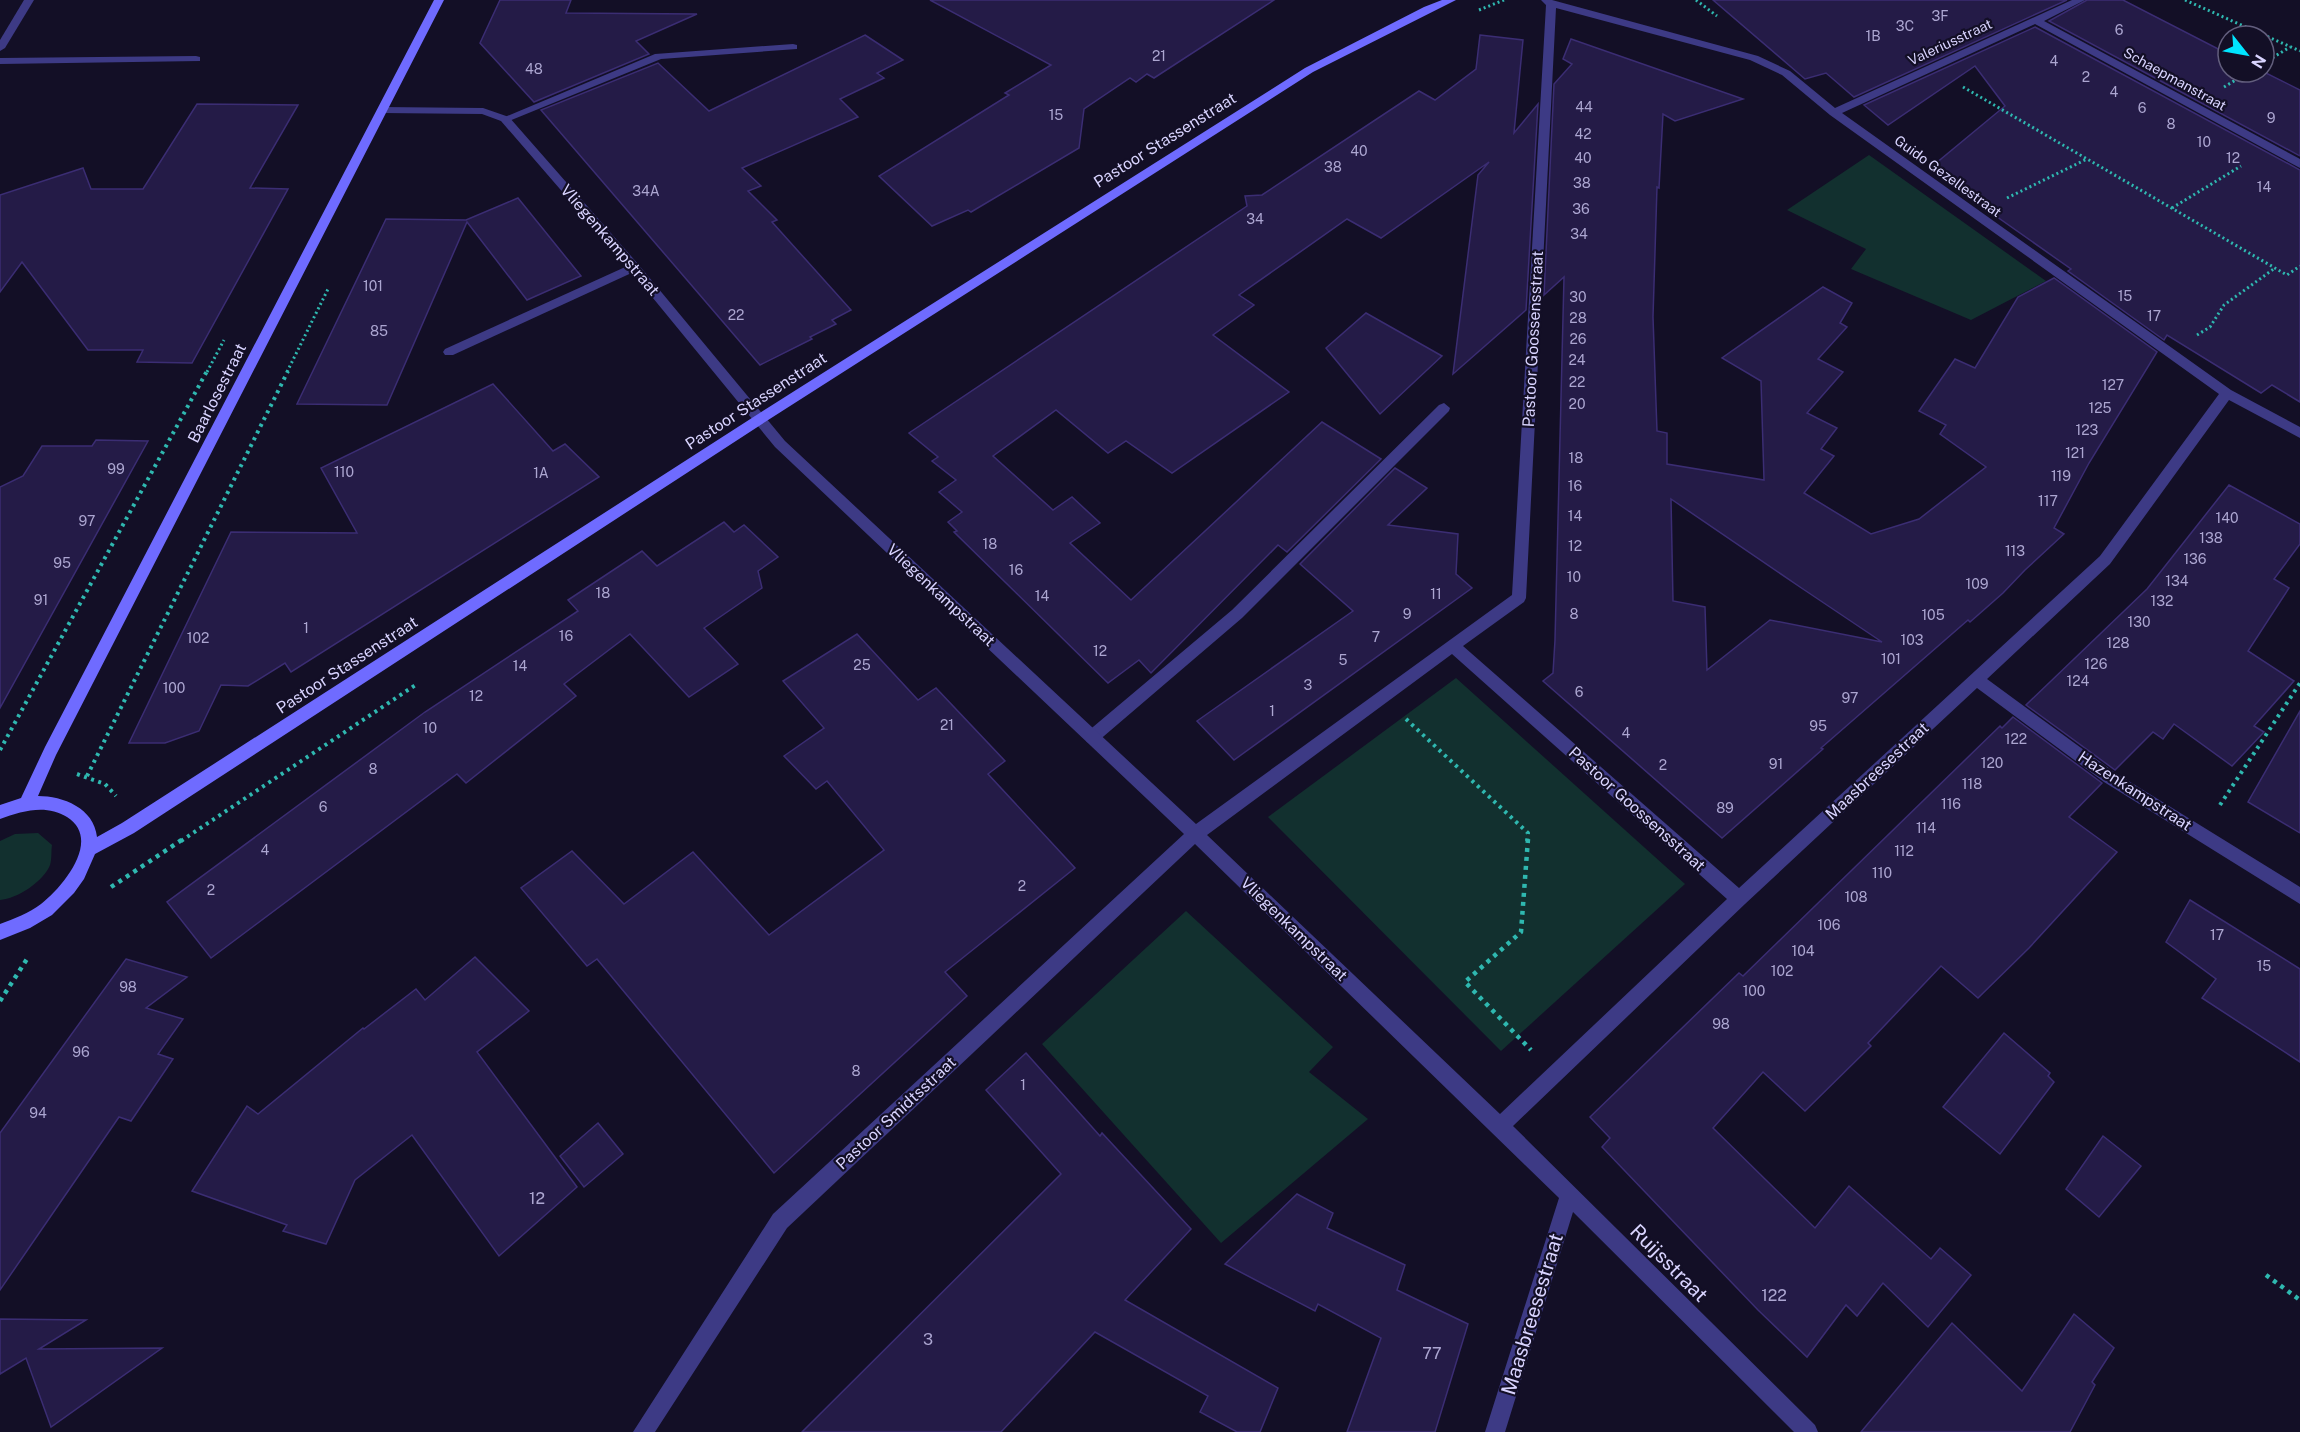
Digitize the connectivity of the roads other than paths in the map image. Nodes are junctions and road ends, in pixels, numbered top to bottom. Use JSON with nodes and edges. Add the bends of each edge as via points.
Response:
{"nodes":[{"id":1,"x":29,"y":0,"type":"edge"},
{"id":2,"x":439,"y":0,"type":"edge"},
{"id":3,"x":1451,"y":0,"type":"edge"},
{"id":4,"x":2080,"y":0,"type":"edge"},
{"id":5,"x":1548,"y":2,"type":"edge"},
{"id":6,"x":2035,"y":20,"type":"junction"},
{"id":7,"x":0,"y":48,"type":"edge"},
{"id":8,"x":793,"y":48,"type":"dead end"},
{"id":9,"x":196,"y":59,"type":"dead end"},
{"id":10,"x":0,"y":61,"type":"edge"},
{"id":11,"x":382,"y":110,"type":"junction"},
{"id":12,"x":1834,"y":113,"type":"junction"},
{"id":13,"x":505,"y":119,"type":"junction"},
{"id":14,"x":2300,"y":164,"type":"edge"},
{"id":15,"x":634,"y":267,"type":"junction"},
{"id":16,"x":449,"y":352,"type":"dead end"},
{"id":17,"x":2227,"y":393,"type":"junction"},
{"id":18,"x":1444,"y":408,"type":"dead end"},
{"id":19,"x":760,"y":419,"type":"junction"},
{"id":20,"x":2300,"y":433,"type":"edge"},
{"id":21,"x":1454,"y":647,"type":"junction"},
{"id":22,"x":1976,"y":679,"type":"junction"},
{"id":23,"x":1092,"y":737,"type":"junction"},
{"id":24,"x":27,"y":802,"type":"junction"},
{"id":25,"x":0,"y":812,"type":"edge"},
{"id":26,"x":1195,"y":834,"type":"junction"},
{"id":27,"x":89,"y":849,"type":"junction"},
{"id":28,"x":2300,"y":896,"type":"edge"},
{"id":29,"x":1739,"y":899,"type":"junction"},
{"id":30,"x":0,"y":932,"type":"edge"},
{"id":31,"x":1500,"y":1126,"type":"junction"},
{"id":32,"x":1569,"y":1195,"type":"junction"},
{"id":33,"x":644,"y":1432,"type":"edge"},
{"id":34,"x":1495,"y":1432,"type":"edge"},
{"id":35,"x":1808,"y":1432,"type":"edge"}],
"edges":[{"from":1,"to":7,"type":"street"},
{"from":2,"to":11,"type":"street","name":"Baarlosestraat"},
{"from":3,"to":19,"type":"street","name":"Pastoor Stassenstraat","via":[[1309,70]]},
{"from":4,"to":6,"type":"street","name":"Valeriusstraat"},
{"from":5,"to":12,"type":"street","name":"Guido Gezellestraat","via":[[1754,57],[1786,73]]},
{"from":5,"to":21,"type":"street","name":"Pastoor Goossensstraat","via":[[1519,598]]},
{"from":6,"to":12,"type":"street","name":"Valeriusstraat"},
{"from":6,"to":14,"type":"street","name":"Schaepmanstraat"},
{"from":8,"to":13,"type":"street","via":[[659,56]]},
{"from":9,"to":10,"type":"street"},
{"from":11,"to":13,"type":"street","via":[[483,111]]},
{"from":11,"to":24,"type":"street","name":"Baarlosestraat"},
{"from":12,"to":17,"type":"street","name":"Guido Gezellestraat"},
{"from":13,"to":15,"type":"street","name":"Vliegenkampstraat"},
{"from":15,"to":16,"type":"street"},
{"from":15,"to":19,"type":"street","name":"Vliegenkampstraat"},
{"from":17,"to":20,"type":"street","name":"Guido Gezellestraat"},
{"from":17,"to":22,"type":"street","name":"Maasbreesestraat","via":[[2105,560]]},
{"from":18,"to":23,"type":"street","via":[[1237,614]]},
{"from":19,"to":23,"type":"street","name":"Vliegenkampstraat","via":[[788,452]]},
{"from":19,"to":27,"type":"street","name":"Pastoor Stassenstraat","via":[[128,828]]},
{"from":21,"to":26,"type":"street","name":"Pastoor Goossensstraat"},
{"from":21,"to":29,"type":"street","name":"Pastoor Goossensstraat"},
{"from":22,"to":28,"type":"street","name":"Hazenkampstraat","via":[[2109,777]]},
{"from":22,"to":29,"type":"street","name":"Maasbreesestraat"},
{"from":23,"to":26,"type":"street","name":"Vliegenkampstraat"},
{"from":24,"to":25,"type":"street"},
{"from":24,"to":27,"type":"street","via":[[55,803],[76,812],[90,834]]},
{"from":26,"to":31,"type":"street","name":"Vliegenkampstraat"},
{"from":26,"to":33,"type":"street","name":"Pastoor Smidtsstraat","via":[[780,1221]]},
{"from":27,"to":30,"type":"street","via":[[81,871],[65,893],[45,911]]},
{"from":29,"to":31,"type":"street","name":"Maasbreesestraat"},
{"from":31,"to":32,"type":"street","name":"Ruijsstraat"},
{"from":32,"to":34,"type":"street","name":"Maasbreesestraat"},
{"from":32,"to":35,"type":"street","name":"Ruijsstraat"}]}
